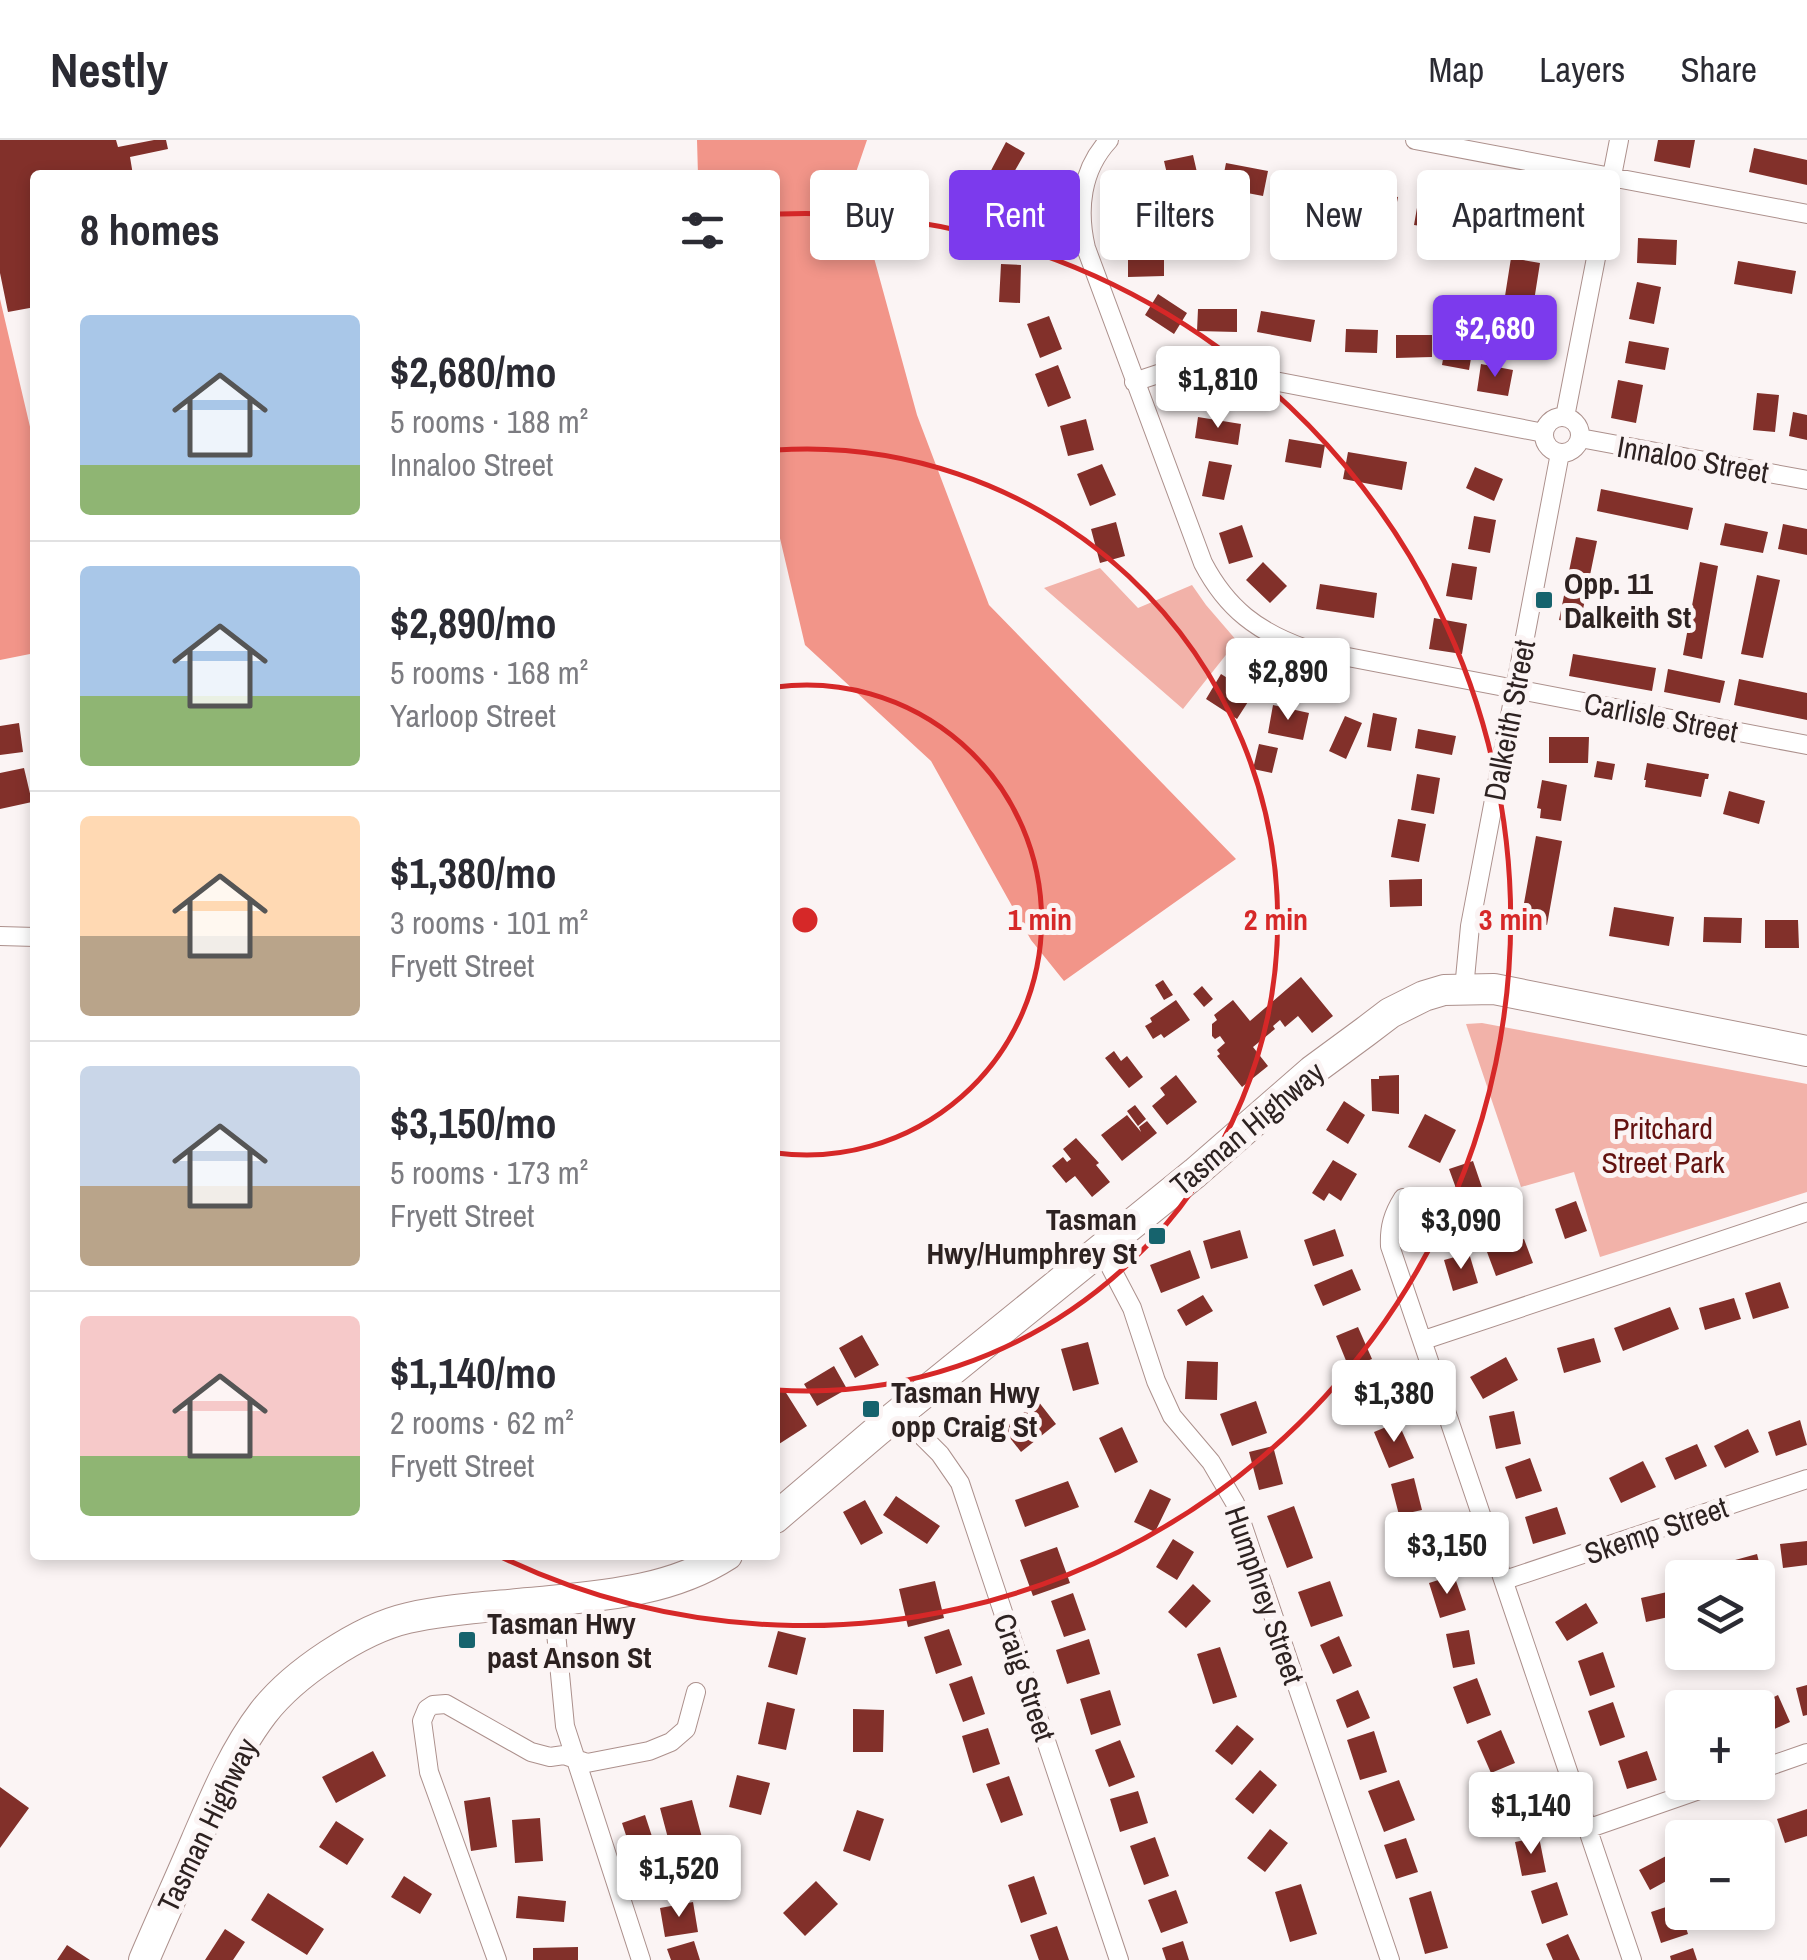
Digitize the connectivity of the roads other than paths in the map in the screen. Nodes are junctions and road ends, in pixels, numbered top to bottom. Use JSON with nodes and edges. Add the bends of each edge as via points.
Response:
{"nodes":[{"id":1,"x":1108,"y":140,"type":"edge"},
{"id":2,"x":1415,"y":140,"type":"edge"},
{"id":3,"x":1619,"y":140,"type":"edge"},
{"id":4,"x":1571,"y":170,"type":"edge"},
{"id":5,"x":1613,"y":170,"type":"edge"},
{"id":6,"x":1620,"y":179,"type":"edge"},
{"id":7,"x":1807,"y":214,"type":"edge"},
{"id":8,"x":1596,"y":260,"type":"edge"},
{"id":9,"x":1134,"y":382,"type":"junction"},
{"id":10,"x":1564,"y":417,"type":"junction"},
{"id":11,"x":1544,"y":433,"type":"junction"},
{"id":12,"x":1580,"y":438,"type":"junction"},
{"id":13,"x":1560,"y":453,"type":"junction"},
{"id":14,"x":1807,"y":480,"type":"edge"},
{"id":15,"x":1514,"y":688,"type":"junction"},
{"id":16,"x":1807,"y":745,"type":"edge"},
{"id":17,"x":0,"y":936,"type":"edge"},
{"id":18,"x":30,"y":937,"type":"edge"},
{"id":19,"x":1464,"y":989,"type":"junction"},
{"id":20,"x":1807,"y":1050,"type":"edge"},
{"id":21,"x":1403,"y":1198,"type":"dead end"},
{"id":22,"x":1807,"y":1212,"type":"edge"},
{"id":23,"x":1098,"y":1252,"type":"junction"},
{"id":24,"x":1424,"y":1340,"type":"junction"},
{"id":25,"x":899,"y":1413,"type":"junction"},
{"id":26,"x":1807,"y":1479,"type":"edge"},
{"id":27,"x":780,"y":1514,"type":"edge"},
{"id":28,"x":718,"y":1560,"type":"edge"},
{"id":29,"x":1505,"y":1580,"type":"junction"},
{"id":30,"x":553,"y":1600,"type":"junction"},
{"id":31,"x":696,"y":1692,"type":"dead end"},
{"id":32,"x":1807,"y":1754,"type":"edge"},
{"id":33,"x":574,"y":1759,"type":"junction"},
{"id":34,"x":1775,"y":1764,"type":"edge"},
{"id":35,"x":1670,"y":1800,"type":"edge"},
{"id":36,"x":1586,"y":1829,"type":"junction"},
{"id":37,"x":144,"y":1960,"type":"edge"},
{"id":38,"x":497,"y":1960,"type":"edge"},
{"id":39,"x":641,"y":1960,"type":"edge"},
{"id":40,"x":1119,"y":1960,"type":"edge"},
{"id":41,"x":1390,"y":1960,"type":"edge"},
{"id":42,"x":1632,"y":1960,"type":"edge"}],
"edges":[{"from":1,"to":9,"type":"street","name":"Carlisle Street","via":[[1092,165],[1080,217]]},
{"from":2,"to":4,"type":"street"},
{"from":3,"to":5,"type":"street"},
{"from":6,"to":7,"type":"street"},
{"from":8,"to":10,"type":"street"},
{"from":9,"to":11,"type":"street","via":[[1202,367]]},
{"from":9,"to":15,"type":"street","name":"Carlisle Street","via":[[1203,563],[1240,614],[1278,640],[1306,649]]},
{"from":10,"to":11,"type":"street","via":[[1549,422]]},
{"from":10,"to":12,"type":"street","via":[[1575,422]]},
{"from":11,"to":13,"type":"street","via":[[1546,445]]},
{"from":12,"to":13,"type":"street","via":[[1574,449]]},
{"from":12,"to":14,"type":"street","name":"Innaloo Street"},
{"from":13,"to":15,"type":"street","name":"Dalkeith Street"},
{"from":15,"to":16,"type":"street","name":"Carlisle Street"},
{"from":15,"to":19,"type":"street","name":"Dalkeith Street"},
{"from":17,"to":18,"type":"street"},
{"from":19,"to":20,"type":"highway","name":"Tasman Highway","via":[[1540,997]]},
{"from":19,"to":23,"type":"highway","name":"Tasman Highway","via":[[1424,996],[1390,1014],[1312,1071]]},
{"from":21,"to":24,"type":"street","via":[[1390,1224],[1390,1246]]},
{"from":22,"to":24,"type":"street"},
{"from":23,"to":25,"type":"highway","name":"Tasman Highway"},
{"from":23,"to":41,"type":"street","name":"Humphrey Street","via":[[1132,1308],[1172,1416],[1212,1462],[1235,1502]]},
{"from":24,"to":29,"type":"street"},
{"from":25,"to":27,"type":"highway","name":"Tasman Highway"},
{"from":25,"to":40,"type":"street","name":"Craig Street","via":[[960,1483]]},
{"from":26,"to":29,"type":"street","name":"Skemp Street"},
{"from":28,"to":30,"type":"highway","name":"Tasman Highway","via":[[655,1586]]},
{"from":29,"to":36,"type":"street"},
{"from":30,"to":33,"type":"street"},
{"from":30,"to":37,"type":"highway","name":"Tasman Highway","via":[[407,1618],[372,1630],[302,1675],[264,1711],[242,1744]]},
{"from":31,"to":33,"type":"street","via":[[686,1729],[672,1742],[612,1759]]},
{"from":32,"to":34,"type":"street"},
{"from":33,"to":38,"type":"street","via":[[540,1756],[446,1704],[433,1706],[422,1719],[429,1772]]},
{"from":33,"to":39,"type":"street"},
{"from":35,"to":36,"type":"street"},
{"from":36,"to":42,"type":"street"}]}
